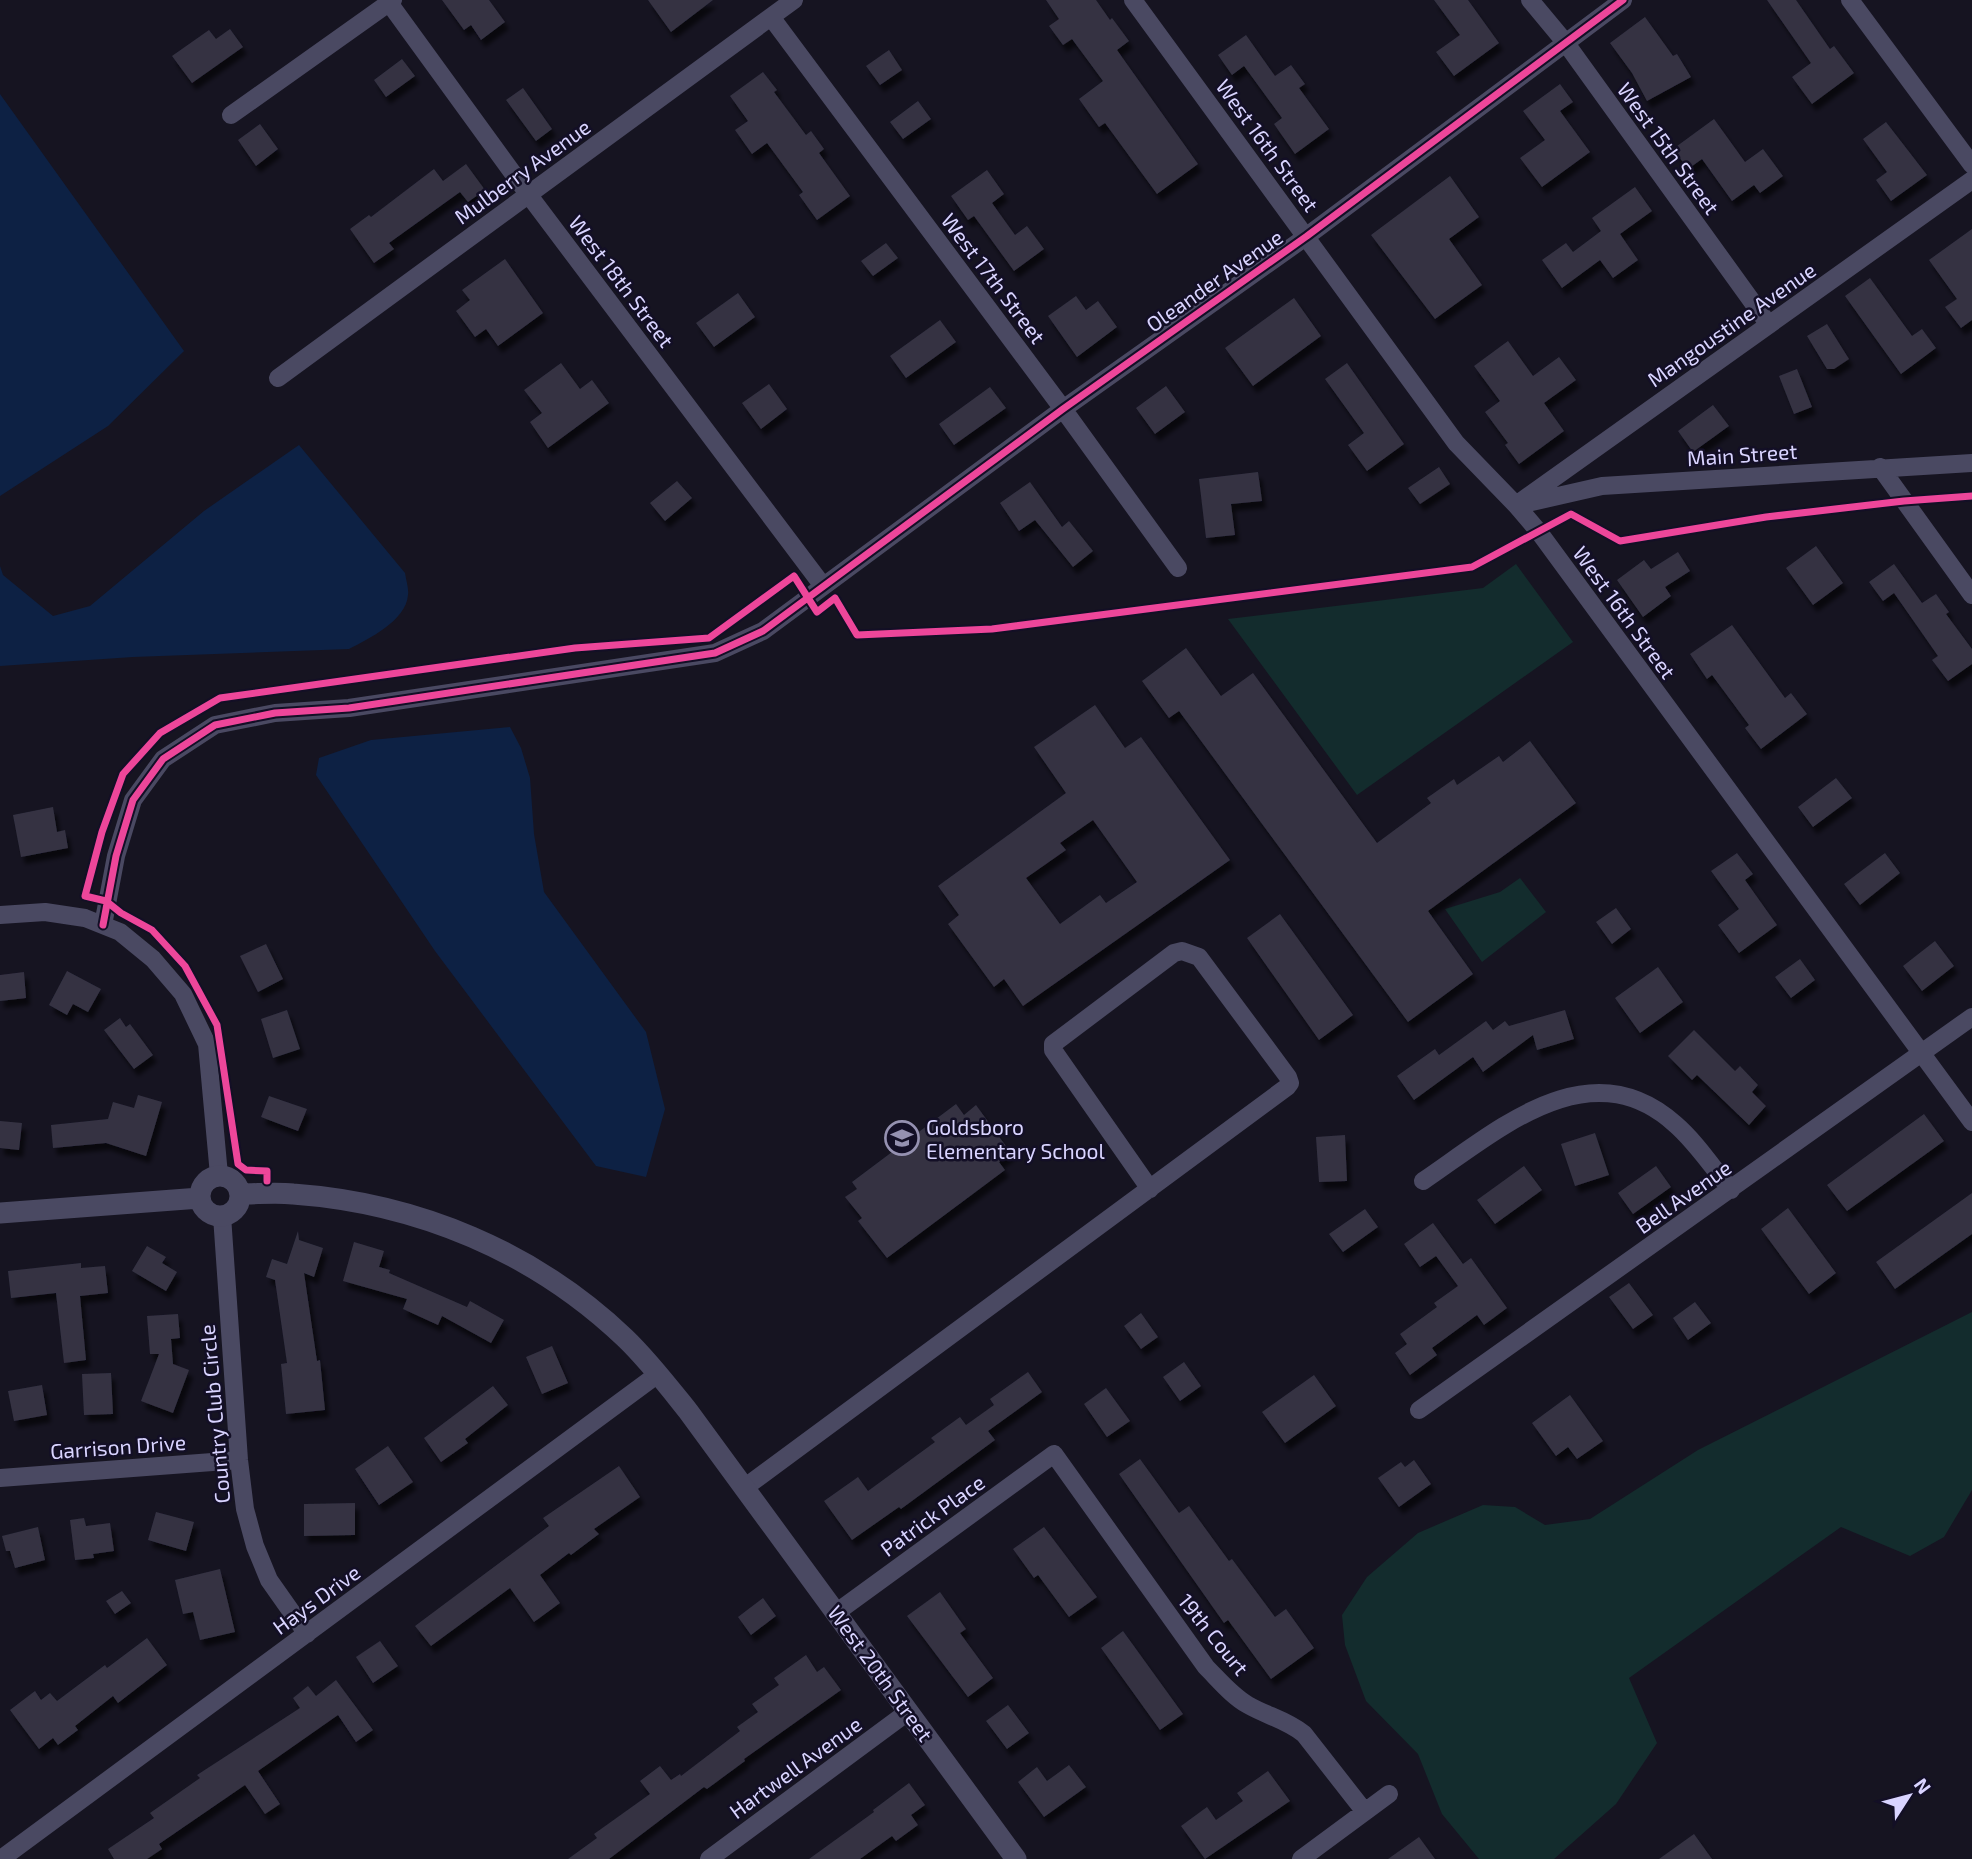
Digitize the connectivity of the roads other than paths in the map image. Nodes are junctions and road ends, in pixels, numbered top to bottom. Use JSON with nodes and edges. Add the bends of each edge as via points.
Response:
{"nodes":[{"id":1,"x":794,"y":0,"type":"edge"},
{"id":2,"x":1133,"y":0,"type":"edge"},
{"id":3,"x":1530,"y":0,"type":"edge"},
{"id":4,"x":1623,"y":0,"type":"edge"},
{"id":5,"x":1850,"y":0,"type":"edge"},
{"id":6,"x":389,"y":1,"type":"edge"},
{"id":7,"x":771,"y":17,"type":"junction"},
{"id":8,"x":1565,"y":42,"type":"junction"},
{"id":9,"x":231,"y":115,"type":"dead end"},
{"id":10,"x":1972,"y":165,"type":"edge"},
{"id":11,"x":1972,"y":180,"type":"edge"},
{"id":12,"x":528,"y":194,"type":"junction"},
{"id":13,"x":1307,"y":236,"type":"junction"},
{"id":14,"x":1769,"y":325,"type":"junction"},
{"id":15,"x":278,"y":378,"type":"dead end"},
{"id":16,"x":1063,"y":409,"type":"junction"},
{"id":17,"x":1972,"y":463,"type":"edge"},
{"id":18,"x":1880,"y":467,"type":"junction"},
{"id":19,"x":1516,"y":505,"type":"junction"},
{"id":20,"x":1178,"y":568,"type":"dead end"},
{"id":21,"x":823,"y":586,"type":"junction"},
{"id":22,"x":1972,"y":595,"type":"edge"},
{"id":23,"x":0,"y":915,"type":"edge"},
{"id":24,"x":103,"y":925,"type":"junction"},
{"id":25,"x":1972,"y":1017,"type":"edge"},
{"id":26,"x":1922,"y":1054,"type":"junction"},
{"id":27,"x":1972,"y":1122,"type":"edge"},
{"id":28,"x":219,"y":1175,"type":"junction"},
{"id":29,"x":1423,"y":1181,"type":"dead end"},
{"id":30,"x":1150,"y":1189,"type":"junction"},
{"id":31,"x":1731,"y":1190,"type":"junction"},
{"id":32,"x":240,"y":1194,"type":"junction"},
{"id":33,"x":200,"y":1198,"type":"junction"},
{"id":34,"x":0,"y":1213,"type":"edge"},
{"id":35,"x":222,"y":1216,"type":"junction"},
{"id":36,"x":658,"y":1374,"type":"junction"},
{"id":37,"x":1419,"y":1410,"type":"dead end"},
{"id":38,"x":1054,"y":1454,"type":"joint"},
{"id":39,"x":239,"y":1460,"type":"junction"},
{"id":40,"x":0,"y":1478,"type":"edge"},
{"id":41,"x":744,"y":1488,"type":"junction"},
{"id":42,"x":837,"y":1612,"type":"junction"},
{"id":43,"x":307,"y":1634,"type":"junction"},
{"id":44,"x":909,"y":1711,"type":"junction"},
{"id":45,"x":1389,"y":1794,"type":"dead end"},
{"id":46,"x":1365,"y":1812,"type":"junction"},
{"id":47,"x":1,"y":1859,"type":"edge"},
{"id":48,"x":709,"y":1859,"type":"edge"},
{"id":49,"x":1016,"y":1859,"type":"edge"},
{"id":50,"x":1301,"y":1859,"type":"edge"}],
"edges":[{"from":1,"to":7,"type":"street","name":"Mulberry Avenue"},
{"from":2,"to":13,"type":"street","name":"West 16th Street"},
{"from":3,"to":8,"type":"street","name":"West 15th Street"},
{"from":4,"to":8,"type":"street","name":"Oleander Avenue"},
{"from":5,"to":10,"type":"street"},
{"from":6,"to":9,"type":"street"},
{"from":6,"to":12,"type":"street","name":"West 18th Street"},
{"from":7,"to":12,"type":"street","name":"Mulberry Avenue"},
{"from":7,"to":16,"type":"street","name":"West 17th Street"},
{"from":8,"to":13,"type":"street","name":"Oleander Avenue"},
{"from":8,"to":14,"type":"street","name":"West 15th Street"},
{"from":11,"to":14,"type":"street","name":"Mangoustine Avenue"},
{"from":12,"to":15,"type":"street","name":"Mulberry Avenue"},
{"from":12,"to":21,"type":"street","name":"West 18th Street"},
{"from":13,"to":16,"type":"street","name":"Oleander Avenue"},
{"from":13,"to":19,"type":"street","name":"West 16th Street","via":[[1456,443]]},
{"from":14,"to":19,"type":"street","name":"Mangoustine Avenue"},
{"from":16,"to":20,"type":"street","name":"West 17th Street"},
{"from":16,"to":21,"type":"street","name":"Oleander Avenue"},
{"from":17,"to":18,"type":"street","name":"Main Street"},
{"from":18,"to":19,"type":"street","name":"Main Street","via":[[1602,486]]},
{"from":18,"to":22,"type":"street"},
{"from":19,"to":26,"type":"street","name":"West 16th Street"},
{"from":21,"to":24,"type":"street","name":"Oleander Avenue","via":[[763,631],[715,653],[215,724],[163,759],[134,800],[116,856]]},
{"from":23,"to":24,"type":"street","via":[[45,912]]},
{"from":24,"to":28,"type":"street","via":[[120,932],[153,959],[183,993],[207,1044]]},
{"from":25,"to":26,"type":"street","name":"Bell Avenue"},
{"from":26,"to":27,"type":"street","name":"West 16th Street"},
{"from":26,"to":31,"type":"street","name":"Bell Avenue"},
{"from":28,"to":32,"type":"street","via":[[233,1180]]},
{"from":28,"to":33,"type":"street","via":[[204,1183]]},
{"from":29,"to":31,"type":"street","via":[[1526,1112],[1565,1096],[1596,1092],[1626,1095],[1676,1124]]},
{"from":30,"to":30,"type":"street","via":[[1290,1083],[1199,957],[1182,951],[1058,1039],[1052,1051]]},
{"from":30,"to":41,"type":"street"},
{"from":31,"to":37,"type":"street","name":"Bell Avenue"},
{"from":32,"to":35,"type":"street","via":[[234,1210]]},
{"from":32,"to":36,"type":"street","name":"West 20th Street","via":[[293,1194],[362,1203],[423,1217],[485,1241],[532,1266],[589,1306]]},
{"from":33,"to":34,"type":"street"},
{"from":33,"to":35,"type":"street","via":[[209,1213]]},
{"from":35,"to":39,"type":"street","name":"Country Club Circle"},
{"from":36,"to":41,"type":"street","name":"West 20th Street"},
{"from":36,"to":43,"type":"street","name":"Hays Drive"},
{"from":38,"to":42,"type":"street","name":"Patrick Place"},
{"from":38,"to":46,"type":"street","name":"19th Court","via":[[1206,1667],[1248,1705],[1304,1734]]},
{"from":39,"to":40,"type":"street","name":"Garrison Drive"},
{"from":39,"to":43,"type":"street","name":"Country Club Circle","via":[[255,1546],[269,1580]]},
{"from":41,"to":42,"type":"street","name":"West 20th Street"},
{"from":42,"to":44,"type":"street","name":"West 20th Street"},
{"from":43,"to":47,"type":"street","name":"Hays Drive"},
{"from":44,"to":48,"type":"street","name":"Hartwell Avenue"},
{"from":44,"to":49,"type":"street","name":"West 20th Street"},
{"from":45,"to":46,"type":"street"},
{"from":46,"to":50,"type":"street"}]}
